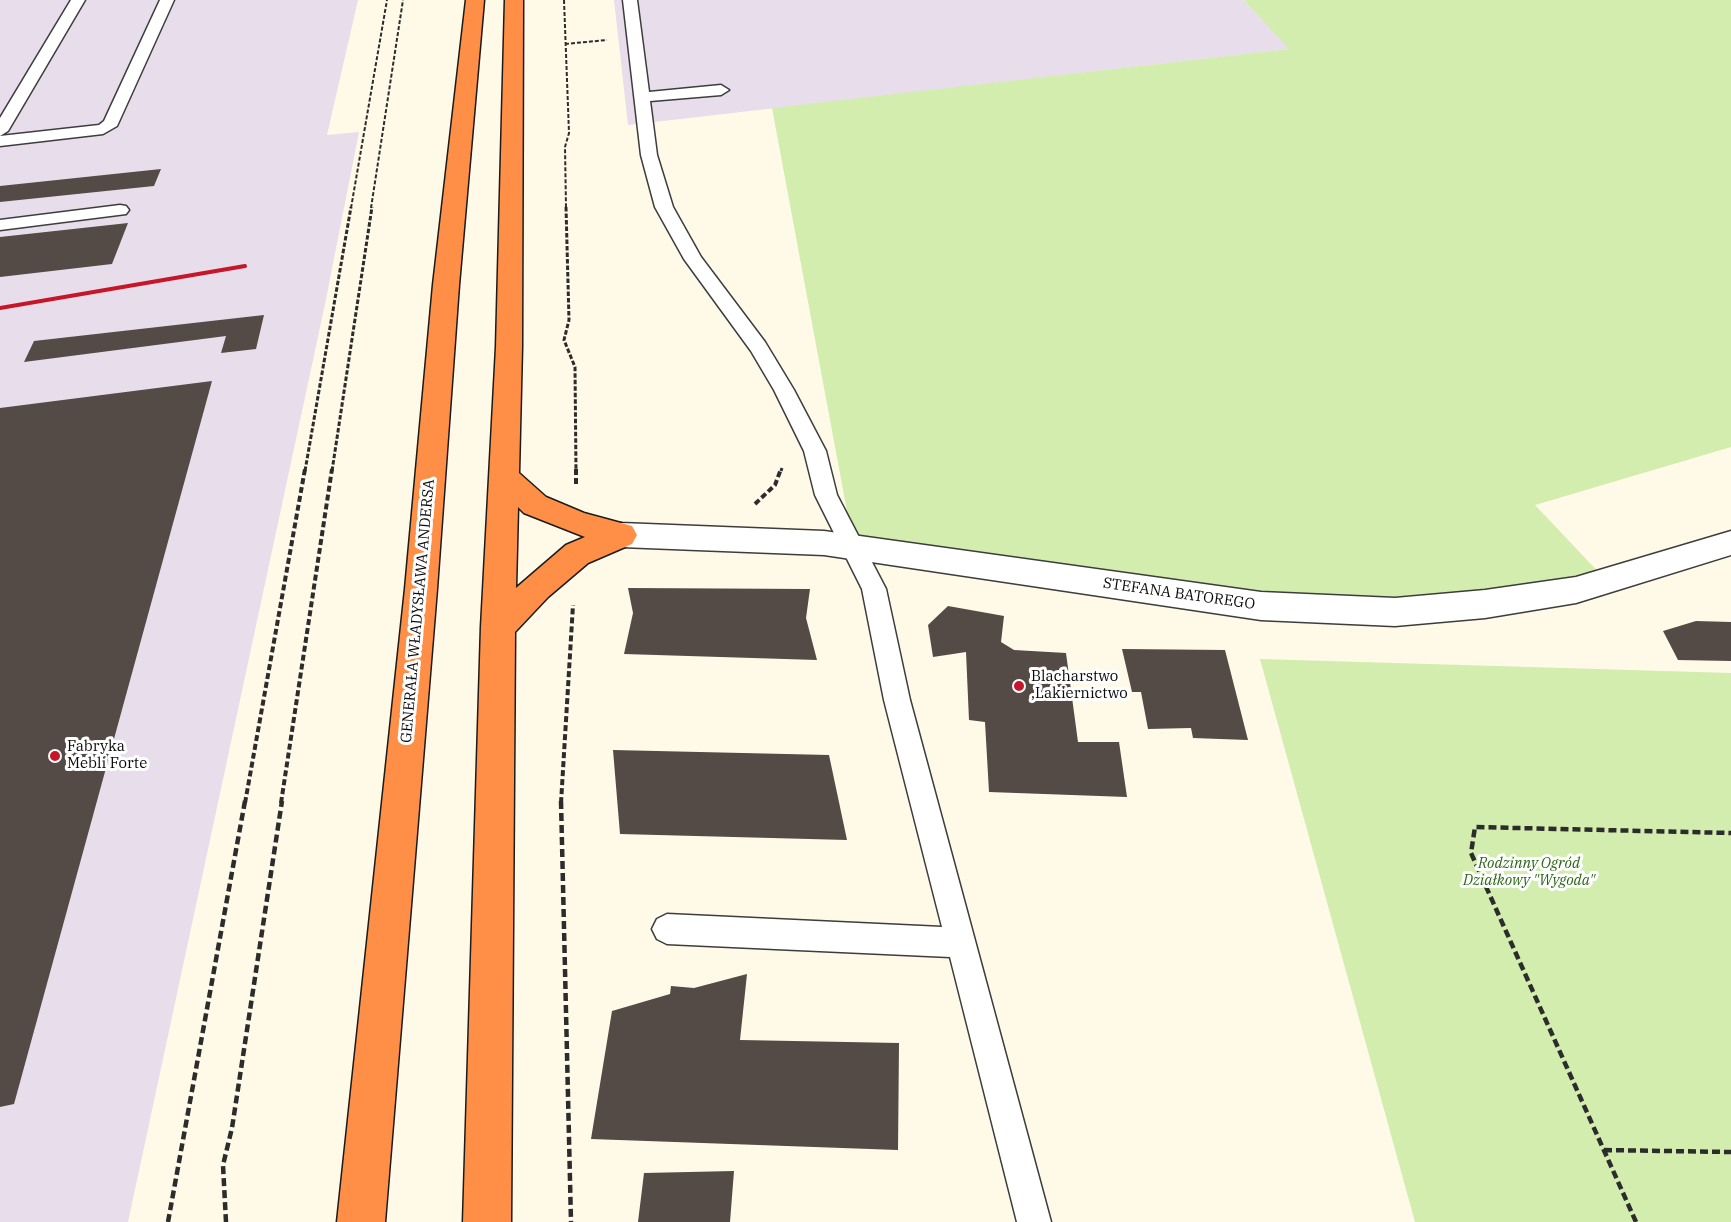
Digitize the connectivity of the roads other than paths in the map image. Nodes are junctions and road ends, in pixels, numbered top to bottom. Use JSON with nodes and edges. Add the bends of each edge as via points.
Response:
{"nodes":[{"id":1,"x":78,"y":0,"type":"edge"},
{"id":2,"x":167,"y":0,"type":"edge"},
{"id":3,"x":630,"y":0,"type":"edge"},
{"id":4,"x":474,"y":1,"type":"edge"},
{"id":5,"x":514,"y":1,"type":"edge"},
{"id":6,"x":721,"y":90,"type":"dead end"},
{"id":7,"x":643,"y":98,"type":"junction"},
{"id":8,"x":0,"y":131,"type":"edge"},
{"id":9,"x":0,"y":141,"type":"edge"},
{"id":10,"x":120,"y":210,"type":"dead end"},
{"id":11,"x":0,"y":225,"type":"edge"},
{"id":12,"x":504,"y":477,"type":"junction"},
{"id":13,"x":621,"y":535,"type":"junction"},
{"id":14,"x":1731,"y":543,"type":"edge"},
{"id":15,"x":855,"y":548,"type":"junction"},
{"id":16,"x":498,"y":627,"type":"junction"},
{"id":17,"x":667,"y":929,"type":"dead end"},
{"id":18,"x":962,"y":943,"type":"junction"},
{"id":19,"x":361,"y":1222,"type":"edge"},
{"id":20,"x":486,"y":1222,"type":"edge"},
{"id":21,"x":1034,"y":1222,"type":"edge"}],
"edges":[{"from":1,"to":8,"type":"lane"},
{"from":2,"to":9,"type":"lane","via":[[111,123],[88,132]]},
{"from":3,"to":7,"type":"lane"},
{"from":4,"to":19,"type":"highway","name":"GENERAŁA WŁADYSŁAWA ANDERSA"},
{"from":5,"to":12,"type":"highway"},
{"from":6,"to":7,"type":"lane"},
{"from":7,"to":15,"type":"lane","via":[[649,154],[664,207],[693,259],[758,347],[784,390],[815,451],[826,495]]},
{"from":10,"to":11,"type":"lane"},
{"from":12,"to":13,"type":"highway","via":[[535,505],[577,523]]},
{"from":12,"to":16,"type":"highway"},
{"from":13,"to":15,"type":"street","name":"STEFANA BATOREGO","via":[[824,543]]},
{"from":13,"to":16,"type":"highway","via":[[577,554]]},
{"from":14,"to":15,"type":"street","name":"STEFANA BATOREGO","via":[[1576,590],[1395,612],[1261,606]]},
{"from":15,"to":18,"type":"lane","via":[[874,588],[897,700]]},
{"from":16,"to":20,"type":"highway"},
{"from":17,"to":18,"type":"lane"},
{"from":18,"to":21,"type":"lane"}]}
